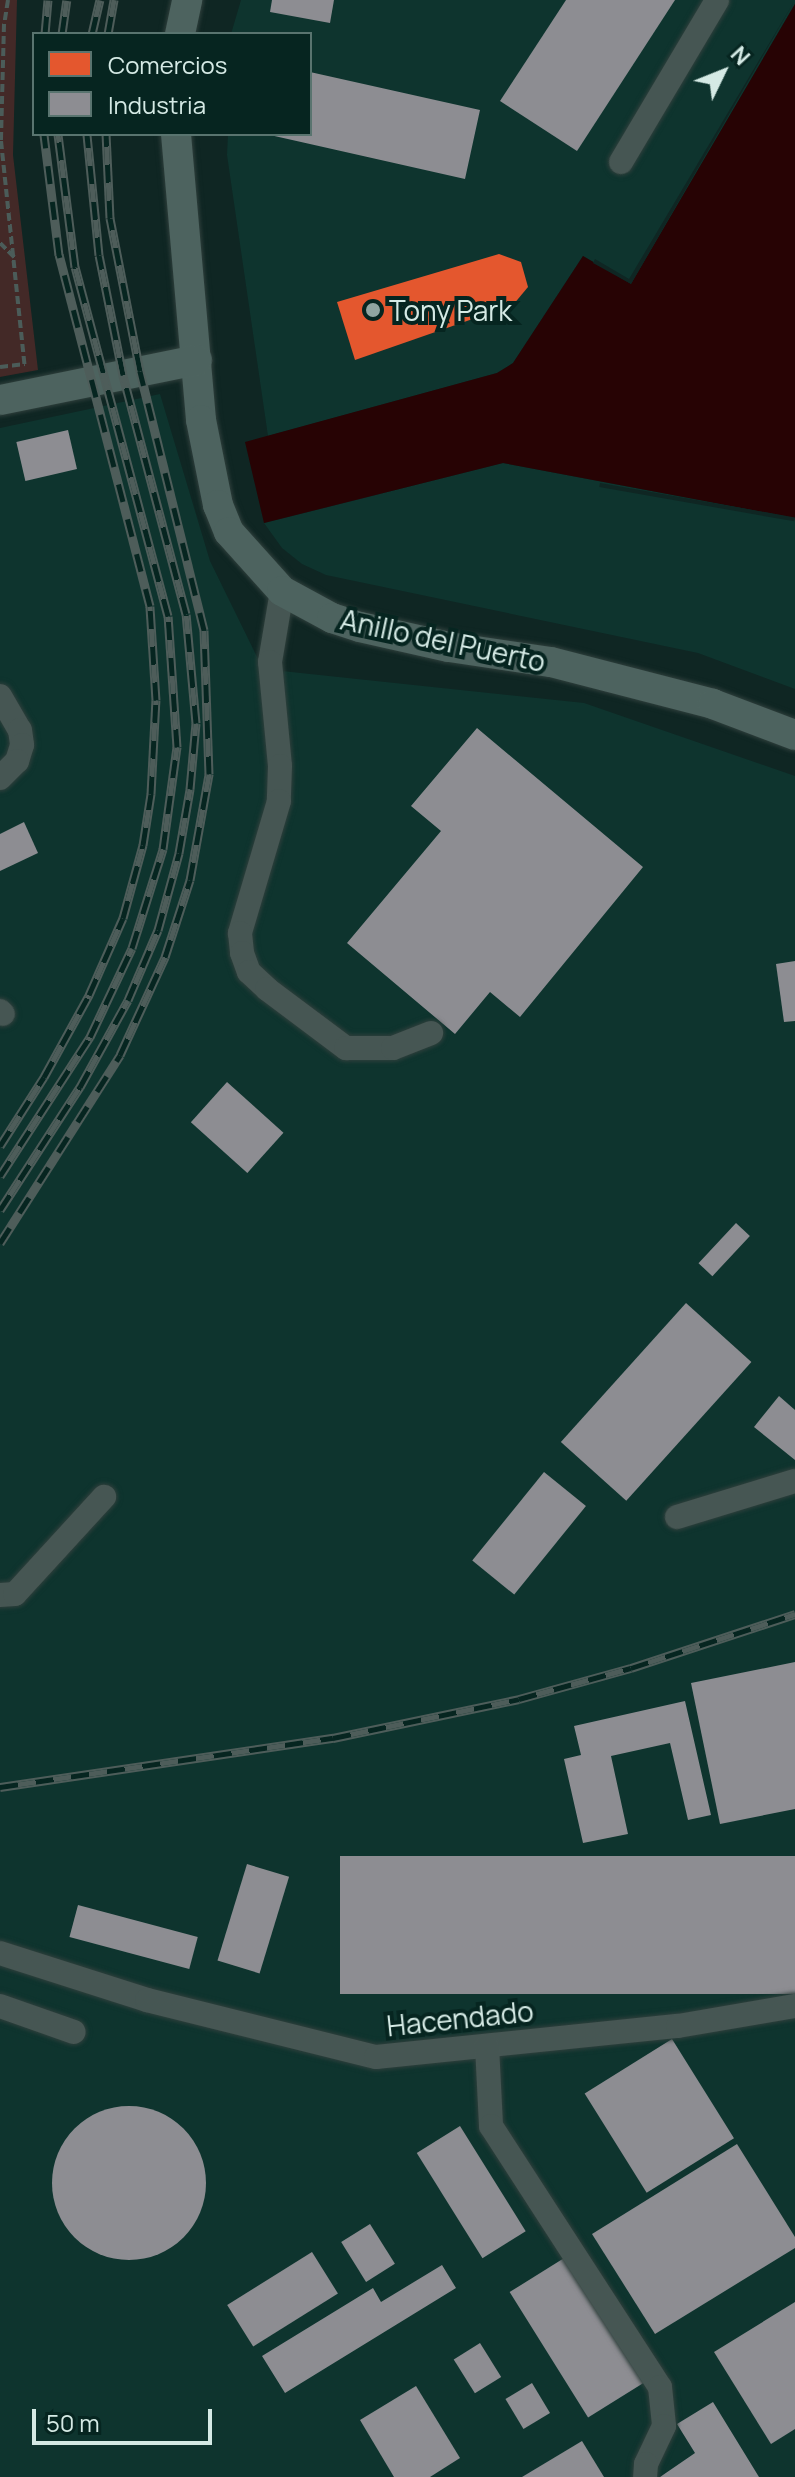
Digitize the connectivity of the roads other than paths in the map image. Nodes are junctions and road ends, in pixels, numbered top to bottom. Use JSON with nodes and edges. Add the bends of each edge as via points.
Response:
{"nodes":[{"id":1,"x":187,"y":0,"type":"edge"},
{"id":2,"x":717,"y":0,"type":"edge"},
{"id":3,"x":180,"y":32,"type":"edge"},
{"id":4,"x":176,"y":136,"type":"edge"},
{"id":5,"x":621,"y":162,"type":"dead end"},
{"id":6,"x":197,"y":360,"type":"junction"},
{"id":7,"x":14,"y":397,"type":"edge"},
{"id":8,"x":282,"y":591,"type":"junction"},
{"id":9,"x":0,"y":696,"type":"edge"},
{"id":10,"x":795,"y":735,"type":"edge"},
{"id":11,"x":0,"y":778,"type":"edge"},
{"id":12,"x":431,"y":1033,"type":"dead end"},
{"id":13,"x":795,"y":1481,"type":"edge"},
{"id":14,"x":104,"y":1497,"type":"dead end"},
{"id":15,"x":677,"y":1517,"type":"dead end"},
{"id":16,"x":0,"y":1595,"type":"edge"},
{"id":17,"x":0,"y":1953,"type":"edge"},
{"id":18,"x":0,"y":2006,"type":"edge"},
{"id":19,"x":795,"y":2006,"type":"edge"},
{"id":20,"x":74,"y":2032,"type":"dead end"},
{"id":21,"x":487,"y":2046,"type":"junction"},
{"id":22,"x":645,"y":2477,"type":"edge"}],
"edges":[{"from":1,"to":3,"type":"main road"},
{"from":2,"to":5,"type":"street"},
{"from":4,"to":6,"type":"main road","name":"Anillo del Puerto"},
{"from":6,"to":7,"type":"main road"},
{"from":6,"to":8,"type":"main road","name":"Anillo del Puerto","via":[[201,420],[218,505],[229,532]]},
{"from":8,"to":10,"type":"main road","name":"Anillo del Puerto","via":[[360,627],[551,662],[713,704]]},
{"from":8,"to":12,"type":"street","via":[[270,662],[279,801],[240,933],[242,953],[249,972],[267,989],[346,1048],[393,1048]]},
{"from":9,"to":11,"type":"street","via":[[20,730],[22,745],[17,761]]},
{"from":13,"to":15,"type":"street"},
{"from":14,"to":16,"type":"street","via":[[15,1594]]},
{"from":17,"to":21,"type":"street","name":"Hacendado","via":[[147,2000],[376,2057]]},
{"from":18,"to":20,"type":"street"},
{"from":19,"to":21,"type":"street","name":"Hacendado","via":[[678,2026]]},
{"from":21,"to":22,"type":"street","via":[[491,2126],[660,2387],[664,2426]]}]}
